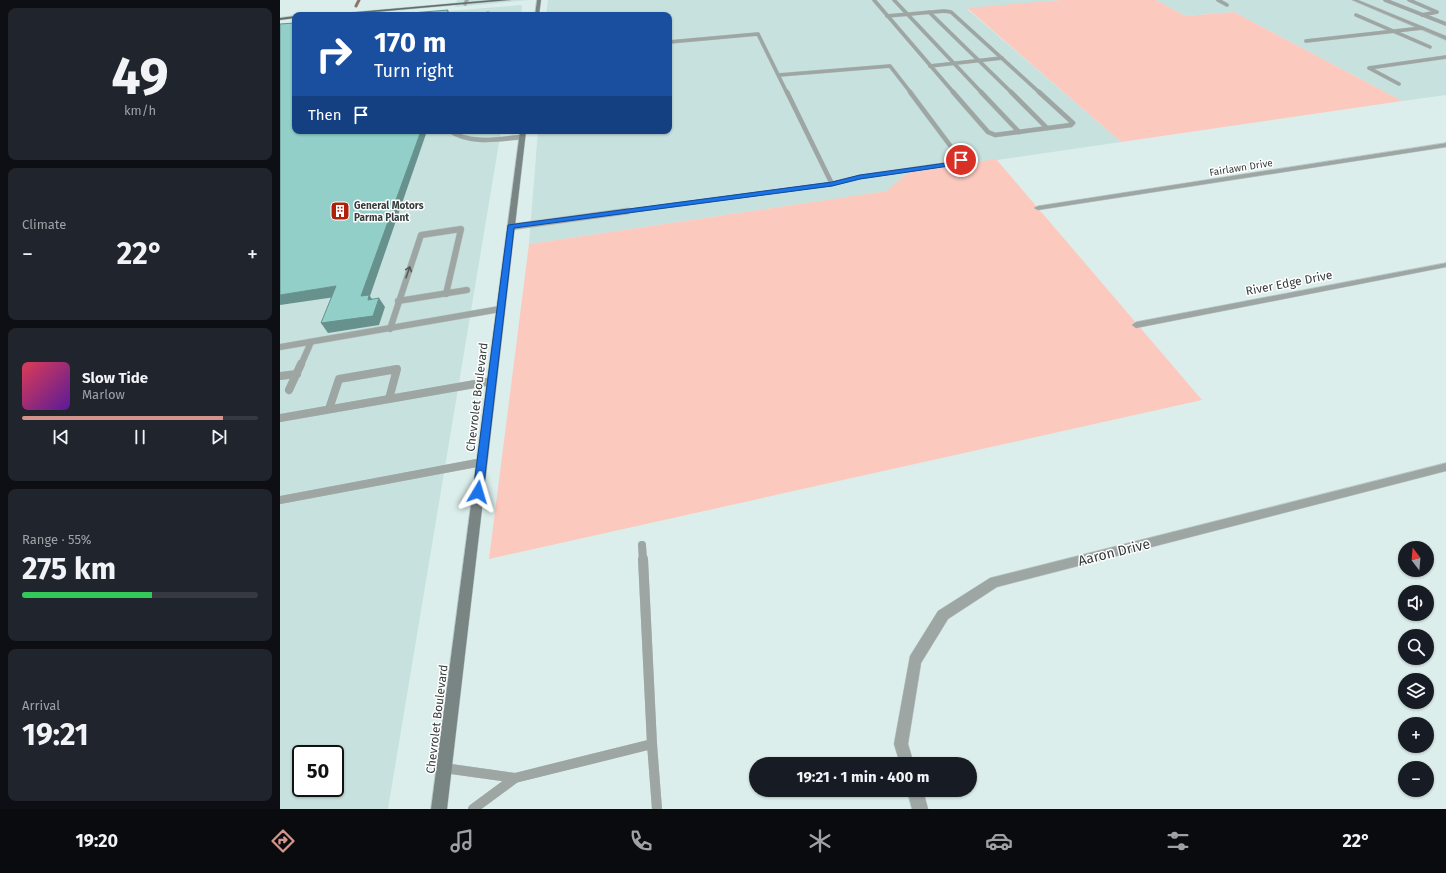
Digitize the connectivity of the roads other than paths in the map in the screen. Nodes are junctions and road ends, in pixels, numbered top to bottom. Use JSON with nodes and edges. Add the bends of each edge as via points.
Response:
{"nodes":[{"id":1,"x":509,"y":0,"type":"edge"},
{"id":2,"x":539,"y":0,"type":"edge"},
{"id":3,"x":874,"y":0,"type":"edge"},
{"id":4,"x":894,"y":0,"type":"edge"},
{"id":5,"x":1218,"y":0,"type":"edge"},
{"id":6,"x":1354,"y":0,"type":"edge"},
{"id":7,"x":1385,"y":0,"type":"edge"},
{"id":8,"x":1408,"y":0,"type":"edge"},
{"id":9,"x":466,"y":2,"type":"edge"},
{"id":10,"x":1227,"y":4,"type":"dead end"},
{"id":11,"x":357,"y":12,"type":"edge"},
{"id":12,"x":537,"y":12,"type":"edge"},
{"id":13,"x":929,"y":12,"type":"junction"},
{"id":14,"x":908,"y":14,"type":"junction"},
{"id":15,"x":1356,"y":15,"type":"dead end"},
{"id":16,"x":1422,"y":15,"type":"junction"},
{"id":17,"x":887,"y":16,"type":"junction"},
{"id":18,"x":292,"y":17,"type":"edge"},
{"id":19,"x":280,"y":19,"type":"edge"},
{"id":20,"x":1446,"y":24,"type":"edge"},
{"id":21,"x":1422,"y":28,"type":"junction"},
{"id":22,"x":1395,"y":31,"type":"junction"},
{"id":23,"x":1446,"y":38,"type":"edge"},
{"id":24,"x":672,"y":42,"type":"edge"},
{"id":25,"x":1306,"y":42,"type":"dead end"},
{"id":26,"x":1430,"y":47,"type":"dead end"},
{"id":27,"x":1446,"y":57,"type":"edge"},
{"id":28,"x":1002,"y":58,"type":"junction"},
{"id":29,"x":978,"y":61,"type":"junction"},
{"id":30,"x":954,"y":63,"type":"junction"},
{"id":31,"x":930,"y":66,"type":"junction"},
{"id":32,"x":778,"y":75,"type":"junction"},
{"id":33,"x":1399,"y":84,"type":"dead end"},
{"id":34,"x":1047,"y":128,"type":"junction"},
{"id":35,"x":1019,"y":132,"type":"junction"},
{"id":36,"x":453,"y":134,"type":"edge"},
{"id":37,"x":522,"y":134,"type":"edge"},
{"id":38,"x":1446,"y":146,"type":"edge"},
{"id":39,"x":832,"y":184,"type":"junction"},
{"id":40,"x":1038,"y":208,"type":"dead end"},
{"id":41,"x":511,"y":227,"type":"junction"},
{"id":42,"x":1446,"y":264,"type":"edge"},
{"id":43,"x":467,"y":290,"type":"dead end"},
{"id":44,"x":446,"y":294,"type":"junction"},
{"id":45,"x":398,"y":301,"type":"junction"},
{"id":46,"x":500,"y":309,"type":"junction"},
{"id":47,"x":1136,"y":325,"type":"dead end"},
{"id":48,"x":390,"y":329,"type":"junction"},
{"id":49,"x":311,"y":342,"type":"junction"},
{"id":50,"x":280,"y":347,"type":"edge"},
{"id":51,"x":296,"y":374,"type":"junction"},
{"id":52,"x":280,"y":376,"type":"edge"},
{"id":53,"x":492,"y":381,"type":"junction"},
{"id":54,"x":289,"y":390,"type":"dead end"},
{"id":55,"x":389,"y":399,"type":"junction"},
{"id":56,"x":328,"y":409,"type":"junction"},
{"id":57,"x":280,"y":418,"type":"edge"},
{"id":58,"x":482,"y":462,"type":"junction"},
{"id":59,"x":1446,"y":467,"type":"edge"},
{"id":60,"x":280,"y":500,"type":"edge"},
{"id":61,"x":642,"y":545,"type":"dead end"},
{"id":62,"x":652,"y":744,"type":"junction"},
{"id":63,"x":905,"y":757,"type":"edge"},
{"id":64,"x":444,"y":768,"type":"junction"},
{"id":65,"x":515,"y":778,"type":"junction"},
{"id":66,"x":917,"y":797,"type":"edge"},
{"id":67,"x":439,"y":809,"type":"edge"},
{"id":68,"x":473,"y":809,"type":"edge"},
{"id":69,"x":657,"y":809,"type":"edge"},
{"id":70,"x":920,"y":809,"type":"edge"}],
"edges":[{"from":1,"to":9,"type":"main road"},
{"from":2,"to":12,"type":"main road"},
{"from":3,"to":17,"type":"lane"},
{"from":4,"to":14,"type":"lane"},
{"from":5,"to":10,"type":"lane"},
{"from":6,"to":21,"type":"street"},
{"from":7,"to":16,"type":"lane"},
{"from":8,"to":16,"type":"lane","via":[[1437,12]]},
{"from":9,"to":11,"type":"main road"},
{"from":13,"to":14,"type":"lane"},
{"from":13,"to":28,"type":"lane","via":[[951,12]]},
{"from":13,"to":29,"type":"lane"},
{"from":14,"to":17,"type":"lane"},
{"from":14,"to":30,"type":"lane"},
{"from":15,"to":22,"type":"lane"},
{"from":16,"to":20,"type":"lane"},
{"from":17,"to":31,"type":"lane"},
{"from":18,"to":19,"type":"main road"},
{"from":21,"to":22,"type":"lane"},
{"from":21,"to":23,"type":"street"},
{"from":22,"to":25,"type":"lane"},
{"from":22,"to":26,"type":"lane"},
{"from":24,"to":32,"type":"lane","via":[[758,34]]},
{"from":27,"to":33,"type":"lane","via":[[1369,68]]},
{"from":28,"to":29,"type":"lane"},
{"from":28,"to":34,"type":"lane","via":[[1073,124]]},
{"from":29,"to":30,"type":"lane"},
{"from":29,"to":34,"type":"lane"},
{"from":30,"to":31,"type":"lane"},
{"from":30,"to":35,"type":"lane"},
{"from":31,"to":35,"type":"lane","via":[[988,132],[995,135]]},
{"from":32,"to":39,"type":"lane"},
{"from":32,"to":39,"type":"lane","via":[[890,66],[961,160],[956,163],[860,177]]},
{"from":34,"to":35,"type":"lane"},
{"from":36,"to":37,"type":"lane","via":[[477,139]]},
{"from":37,"to":41,"type":"main road","name":"Chevrolet Boulevard"},
{"from":38,"to":40,"type":"street","name":"Fairlawn Drive"},
{"from":39,"to":41,"type":"lane"},
{"from":41,"to":46,"type":"main road","name":"Chevrolet Boulevard"},
{"from":42,"to":47,"type":"street","name":"River Edge Drive"},
{"from":43,"to":44,"type":"lane"},
{"from":44,"to":45,"type":"lane"},
{"from":45,"to":44,"type":"lane","one_way":true,"via":[[421,235],[461,229]]},
{"from":45,"to":48,"type":"lane"},
{"from":46,"to":48,"type":"lane"},
{"from":46,"to":53,"type":"main road","name":"Chevrolet Boulevard"},
{"from":48,"to":49,"type":"lane"},
{"from":49,"to":50,"type":"lane"},
{"from":49,"to":51,"type":"lane"},
{"from":51,"to":52,"type":"lane"},
{"from":51,"to":54,"type":"lane"},
{"from":53,"to":55,"type":"lane"},
{"from":53,"to":58,"type":"main road","name":"Chevrolet Boulevard"},
{"from":55,"to":56,"type":"lane"},
{"from":55,"to":56,"type":"lane","via":[[397,369],[339,379]]},
{"from":56,"to":57,"type":"lane"},
{"from":58,"to":60,"type":"lane"},
{"from":58,"to":64,"type":"main road","name":"Chevrolet Boulevard"},
{"from":59,"to":63,"type":"street","name":"Aaron Drive","via":[[994,582],[943,616],[916,661],[901,744]]},
{"from":61,"to":62,"type":"lane"},
{"from":62,"to":65,"type":"lane"},
{"from":62,"to":69,"type":"lane"},
{"from":64,"to":65,"type":"lane"},
{"from":64,"to":67,"type":"main road","name":"Chevrolet Boulevard"},
{"from":65,"to":68,"type":"lane"},
{"from":66,"to":70,"type":"street"}]}
